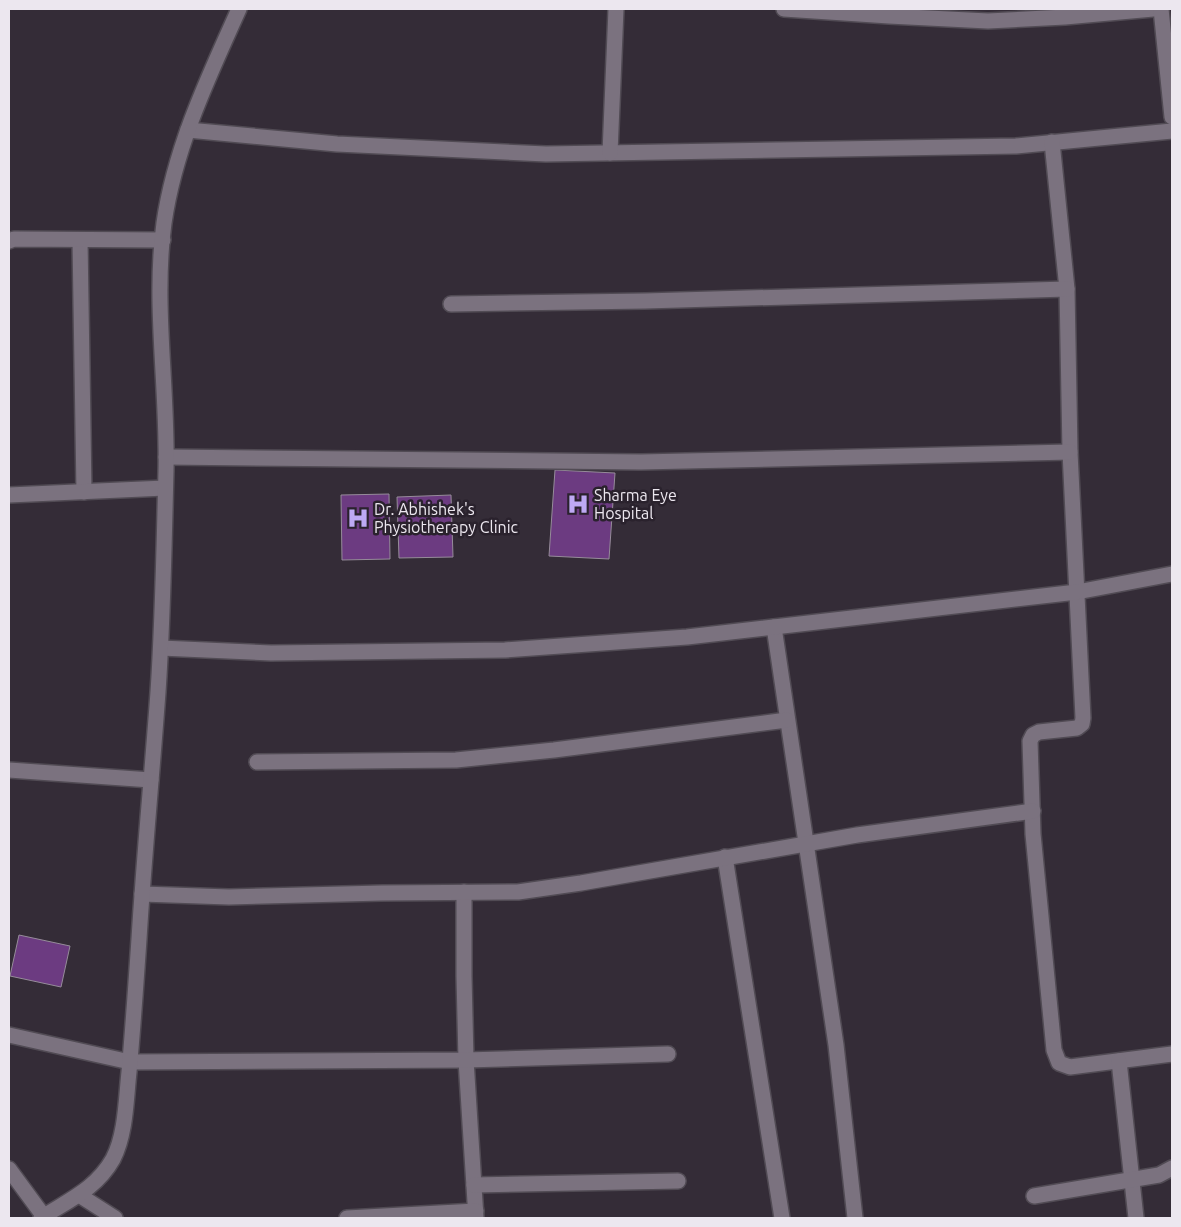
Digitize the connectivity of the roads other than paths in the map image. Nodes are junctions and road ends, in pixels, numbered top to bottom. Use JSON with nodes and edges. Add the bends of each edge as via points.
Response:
{"nodes":[{"id":1,"x":239,"y":9,"type":"edge"},
{"id":2,"x":616,"y":9,"type":"edge"},
{"id":3,"x":784,"y":9,"type":"edge"},
{"id":4,"x":1153,"y":9,"type":"edge"},
{"id":5,"x":1161,"y":9,"type":"edge"},
{"id":6,"x":881,"y":12,"type":"edge"},
{"id":7,"x":1172,"y":117,"type":"edge"},
{"id":8,"x":188,"y":130,"type":"junction"},
{"id":9,"x":1172,"y":131,"type":"edge"},
{"id":10,"x":1052,"y":142,"type":"junction"},
{"id":11,"x":610,"y":153,"type":"junction"},
{"id":12,"x":80,"y":240,"type":"junction"},
{"id":13,"x":163,"y":240,"type":"junction"},
{"id":14,"x":9,"y":241,"type":"edge"},
{"id":15,"x":1067,"y":289,"type":"junction"},
{"id":16,"x":451,"y":304,"type":"dead end"},
{"id":17,"x":1070,"y":452,"type":"junction"},
{"id":18,"x":166,"y":457,"type":"junction"},
{"id":19,"x":165,"y":488,"type":"junction"},
{"id":20,"x":84,"y":492,"type":"junction"},
{"id":21,"x":9,"y":495,"type":"edge"},
{"id":22,"x":1172,"y":574,"type":"edge"},
{"id":23,"x":1077,"y":592,"type":"junction"},
{"id":24,"x":774,"y":626,"type":"junction"},
{"id":25,"x":161,"y":648,"type":"junction"},
{"id":26,"x":787,"y":720,"type":"junction"},
{"id":27,"x":257,"y":762,"type":"dead end"},
{"id":28,"x":9,"y":770,"type":"edge"},
{"id":29,"x":151,"y":780,"type":"junction"},
{"id":30,"x":1033,"y":811,"type":"junction"},
{"id":31,"x":805,"y":843,"type":"junction"},
{"id":32,"x":725,"y":857,"type":"junction"},
{"id":33,"x":464,"y":892,"type":"junction"},
{"id":34,"x":142,"y":894,"type":"junction"},
{"id":35,"x":9,"y":1035,"type":"edge"},
{"id":36,"x":668,"y":1054,"type":"dead end"},
{"id":37,"x":1172,"y":1054,"type":"edge"},
{"id":38,"x":466,"y":1060,"type":"junction"},
{"id":39,"x":1119,"y":1061,"type":"junction"},
{"id":40,"x":130,"y":1062,"type":"junction"},
{"id":41,"x":1172,"y":1168,"type":"edge"},
{"id":42,"x":9,"y":1169,"type":"edge"},
{"id":43,"x":1130,"y":1180,"type":"junction"},
{"id":44,"x":678,"y":1181,"type":"dead end"},
{"id":45,"x":474,"y":1185,"type":"junction"},
{"id":46,"x":79,"y":1195,"type":"junction"},
{"id":47,"x":1034,"y":1196,"type":"dead end"},
{"id":48,"x":476,"y":1215,"type":"edge"},
{"id":49,"x":43,"y":1218,"type":"edge"},
{"id":50,"x":115,"y":1218,"type":"edge"},
{"id":51,"x":347,"y":1218,"type":"edge"},
{"id":52,"x":782,"y":1218,"type":"edge"},
{"id":53,"x":855,"y":1218,"type":"edge"},
{"id":54,"x":1136,"y":1218,"type":"edge"}],
"edges":[{"from":1,"to":8,"type":"street"},
{"from":2,"to":11,"type":"street"},
{"from":3,"to":6,"type":"street"},
{"from":4,"to":6,"type":"street","via":[[988,21]]},
{"from":5,"to":7,"type":"street"},
{"from":8,"to":11,"type":"street","via":[[337,144],[546,154]]},
{"from":8,"to":13,"type":"street","via":[[178,159]]},
{"from":9,"to":10,"type":"street"},
{"from":10,"to":11,"type":"street","via":[[1016,146]]},
{"from":10,"to":15,"type":"street"},
{"from":12,"to":13,"type":"street"},
{"from":12,"to":14,"type":"street"},
{"from":12,"to":20,"type":"street"},
{"from":13,"to":18,"type":"street","via":[[161,325]]},
{"from":15,"to":16,"type":"street"},
{"from":15,"to":17,"type":"street"},
{"from":17,"to":18,"type":"street","via":[[641,462]]},
{"from":17,"to":23,"type":"street"},
{"from":18,"to":19,"type":"street"},
{"from":19,"to":20,"type":"street"},
{"from":19,"to":25,"type":"street"},
{"from":20,"to":21,"type":"street"},
{"from":22,"to":23,"type":"street"},
{"from":23,"to":24,"type":"street"},
{"from":23,"to":30,"type":"street","via":[[1082,724],[1077,728],[1033,735],[1030,741]]},
{"from":24,"to":25,"type":"street","via":[[687,637],[505,650],[272,653]]},
{"from":24,"to":26,"type":"street"},
{"from":25,"to":29,"type":"street"},
{"from":26,"to":27,"type":"street","via":[[456,760]]},
{"from":26,"to":31,"type":"street"},
{"from":28,"to":29,"type":"street"},
{"from":29,"to":34,"type":"street"},
{"from":30,"to":31,"type":"street"},
{"from":30,"to":39,"type":"street","via":[[1054,1050],[1059,1063],[1070,1067]]},
{"from":31,"to":32,"type":"street"},
{"from":31,"to":53,"type":"street","via":[[836,1045]]},
{"from":32,"to":33,"type":"street","via":[[518,892]]},
{"from":32,"to":52,"type":"street"},
{"from":33,"to":34,"type":"street","via":[[229,897]]},
{"from":33,"to":38,"type":"street"},
{"from":34,"to":40,"type":"street"},
{"from":35,"to":40,"type":"street"},
{"from":36,"to":38,"type":"street"},
{"from":37,"to":39,"type":"street"},
{"from":38,"to":40,"type":"street"},
{"from":38,"to":45,"type":"street"},
{"from":39,"to":43,"type":"street"},
{"from":40,"to":46,"type":"street","via":[[122,1134],[114,1157],[99,1180]]},
{"from":41,"to":43,"type":"street"},
{"from":42,"to":49,"type":"street"},
{"from":43,"to":47,"type":"street"},
{"from":43,"to":54,"type":"street"},
{"from":44,"to":45,"type":"street"},
{"from":45,"to":48,"type":"street"},
{"from":46,"to":49,"type":"street"},
{"from":46,"to":50,"type":"street"},
{"from":48,"to":51,"type":"street"}]}
